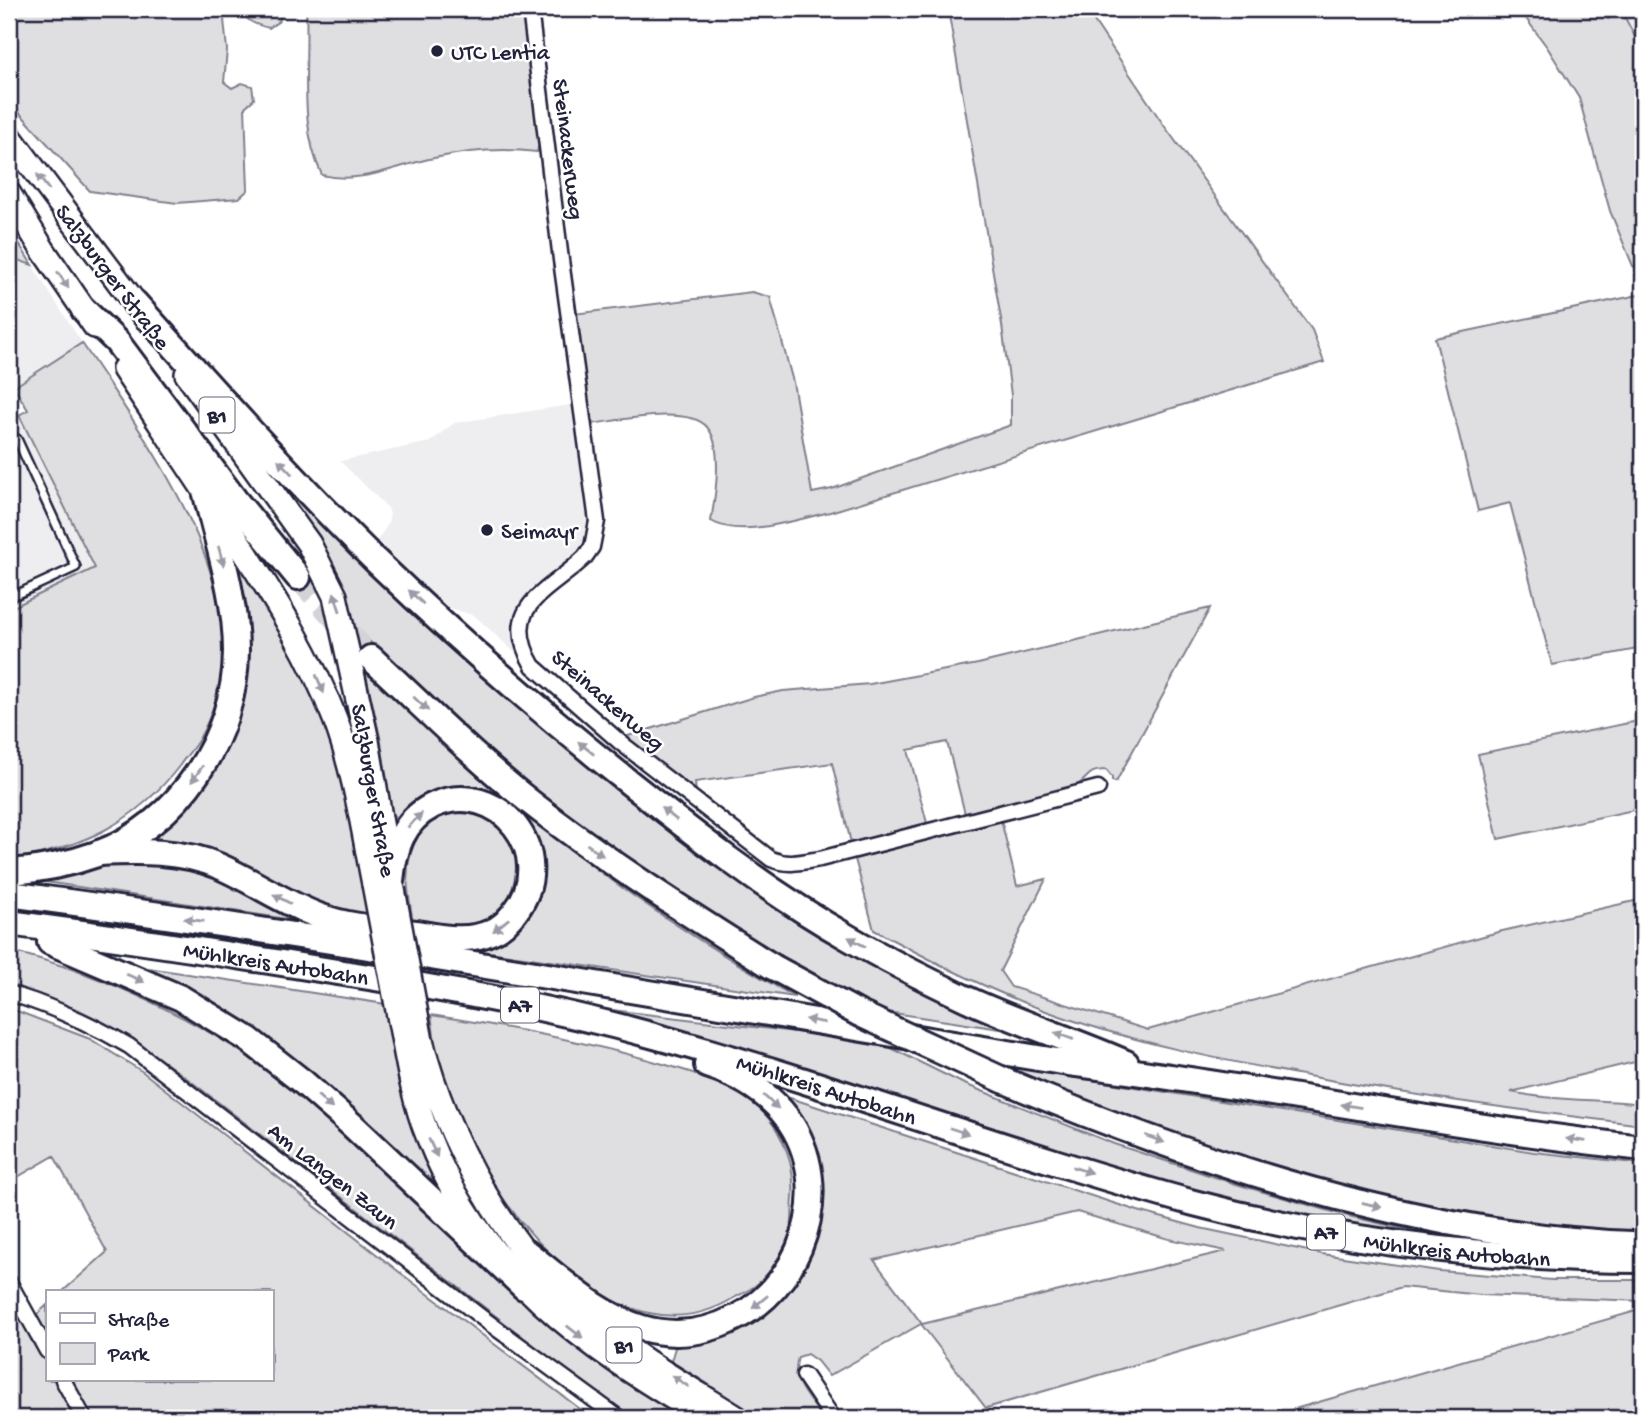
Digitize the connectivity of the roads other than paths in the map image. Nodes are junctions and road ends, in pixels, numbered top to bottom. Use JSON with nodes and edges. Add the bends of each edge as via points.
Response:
{"nodes":[{"id":1,"x":530,"y":9,"type":"edge"},
{"id":2,"x":9,"y":136,"type":"edge"},
{"id":3,"x":9,"y":194,"type":"edge"},
{"id":4,"x":135,"y":303,"type":"junction"},
{"id":5,"x":84,"y":310,"type":"junction"},
{"id":6,"x":9,"y":443,"type":"edge"},
{"id":7,"x":205,"y":489,"type":"junction"},
{"id":8,"x":298,"y":577,"type":"tunnel mouth"},
{"id":9,"x":9,"y":598,"type":"edge"},
{"id":10,"x":371,"y":658,"type":"tunnel mouth"},
{"id":11,"x":1098,"y":788,"type":"dead end"},
{"id":12,"x":99,"y":853,"type":"junction"},
{"id":13,"x":9,"y":872,"type":"edge"},
{"id":14,"x":386,"y":885,"type":"junction"},
{"id":15,"x":9,"y":894,"type":"edge"},
{"id":16,"x":9,"y":923,"type":"edge"},
{"id":17,"x":9,"y":936,"type":"edge"},
{"id":18,"x":50,"y":942,"type":"junction"},
{"id":19,"x":9,"y":993,"type":"edge"},
{"id":20,"x":412,"y":1039,"type":"junction"},
{"id":21,"x":1149,"y":1073,"type":"junction"},
{"id":22,"x":1643,"y":1148,"type":"edge"},
{"id":23,"x":1643,"y":1245,"type":"edge"},
{"id":24,"x":527,"y":1253,"type":"junction"},
{"id":25,"x":1643,"y":1260,"type":"edge"},
{"id":26,"x":9,"y":1282,"type":"edge"},
{"id":27,"x":524,"y":1287,"type":"junction"},
{"id":28,"x":46,"y":1349,"type":"edge"},
{"id":29,"x":804,"y":1376,"type":"dead end"},
{"id":30,"x":64,"y":1382,"type":"edge"},
{"id":31,"x":84,"y":1418,"type":"edge"},
{"id":32,"x":619,"y":1418,"type":"edge"},
{"id":33,"x":707,"y":1418,"type":"edge"},
{"id":34,"x":737,"y":1418,"type":"edge"},
{"id":35,"x":833,"y":1418,"type":"edge"}],
"edges":[{"from":1,"to":11,"type":"street","name":"Steinackerweg","via":[[597,521],[585,557],[527,607],[521,636],[533,666],[621,743],[781,863],[820,859]]},
{"from":4,"to":2,"type":"main road","name":"Salzburger Straße","number":"B1","one_way":true},
{"from":3,"to":5,"type":"main road","name":"Salzburger Straße","number":"B1","one_way":true},
{"from":14,"to":4,"type":"main road","name":"Salzburger Straße","number":"B1","one_way":true,"via":[[350,655],[328,579],[298,528]]},
{"from":21,"to":4,"type":"highway","one_way":true,"via":[[969,1000],[900,966],[788,900],[700,838],[560,726],[379,564],[245,426]]},
{"from":5,"to":7,"type":"main road","name":"Salzburger Straße","number":"B1"},
{"from":5,"to":8,"type":"highway","via":[[117,342]]},
{"from":6,"to":9,"type":"lane","via":[[17,439],[76,566]]},
{"from":7,"to":12,"type":"highway","one_way":true,"via":[[234,618],[234,683],[227,713],[216,743],[180,796],[153,822]]},
{"from":7,"to":14,"type":"main road","name":"Salzburger Straße","number":"B1","one_way":true,"via":[[317,674]]},
{"from":10,"to":23,"type":"highway","one_way":true,"bridge":true,"via":[[528,801],[699,921],[858,1013],[1003,1080],[1198,1155],[1319,1191],[1474,1228]]},
{"from":12,"to":13,"type":"highway"},
{"from":14,"to":12,"type":"highway","one_way":true,"via":[[396,846],[411,823],[429,807],[452,800],[476,801],[503,813],[528,848],[530,878],[520,906],[502,926],[469,938],[323,917],[217,866],[190,858],[156,852]]},
{"from":14,"to":20,"type":"main road","name":"Salzburger Straße","number":"B1","bridge":true},
{"from":21,"to":15,"type":"highway","name":"Mühlkreis Autobahn","number":"A7","one_way":true},
{"from":16,"to":25,"type":"highway","name":"Mühlkreis Autobahn","number":"A7","one_way":true,"via":[[402,982],[569,1015],[709,1051],[1117,1181],[1272,1222],[1443,1250],[1525,1258]]},
{"from":17,"to":18,"type":"highway"},
{"from":18,"to":24,"type":"highway","one_way":true,"via":[[440,1002],[689,1058],[757,1090],[776,1105],[801,1145],[811,1205],[801,1246],[775,1289],[724,1324],[705,1331],[674,1333],[627,1323],[587,1302]]},
{"from":18,"to":27,"type":"highway","one_way":true,"via":[[180,998],[248,1039],[352,1125]]},
{"from":19,"to":32,"type":"street","name":"Am Langen Zaun","via":[[97,1027],[128,1046]]},
{"from":20,"to":24,"type":"main road","name":"Salzburger Straße","number":"B1","via":[[479,1184]]},
{"from":20,"to":27,"type":"main road","name":"Salzburger Straße","number":"B1","one_way":true,"via":[[412,1083],[443,1168],[487,1243]]},
{"from":22,"to":21,"type":"highway","name":"Mühlkreis Autobahn","number":"A7","one_way":true,"via":[[1436,1121]]},
{"from":34,"to":24,"type":"main road","name":"Salzburger Straße","number":"B1","one_way":true,"via":[[584,1314],[550,1284]]},
{"from":26,"to":28,"type":"street"},
{"from":27,"to":33,"type":"main road","name":"Salzburger Straße","number":"B1","one_way":true,"via":[[598,1350]]},
{"from":29,"to":35,"type":"street"},
{"from":30,"to":31,"type":"street"}]}
